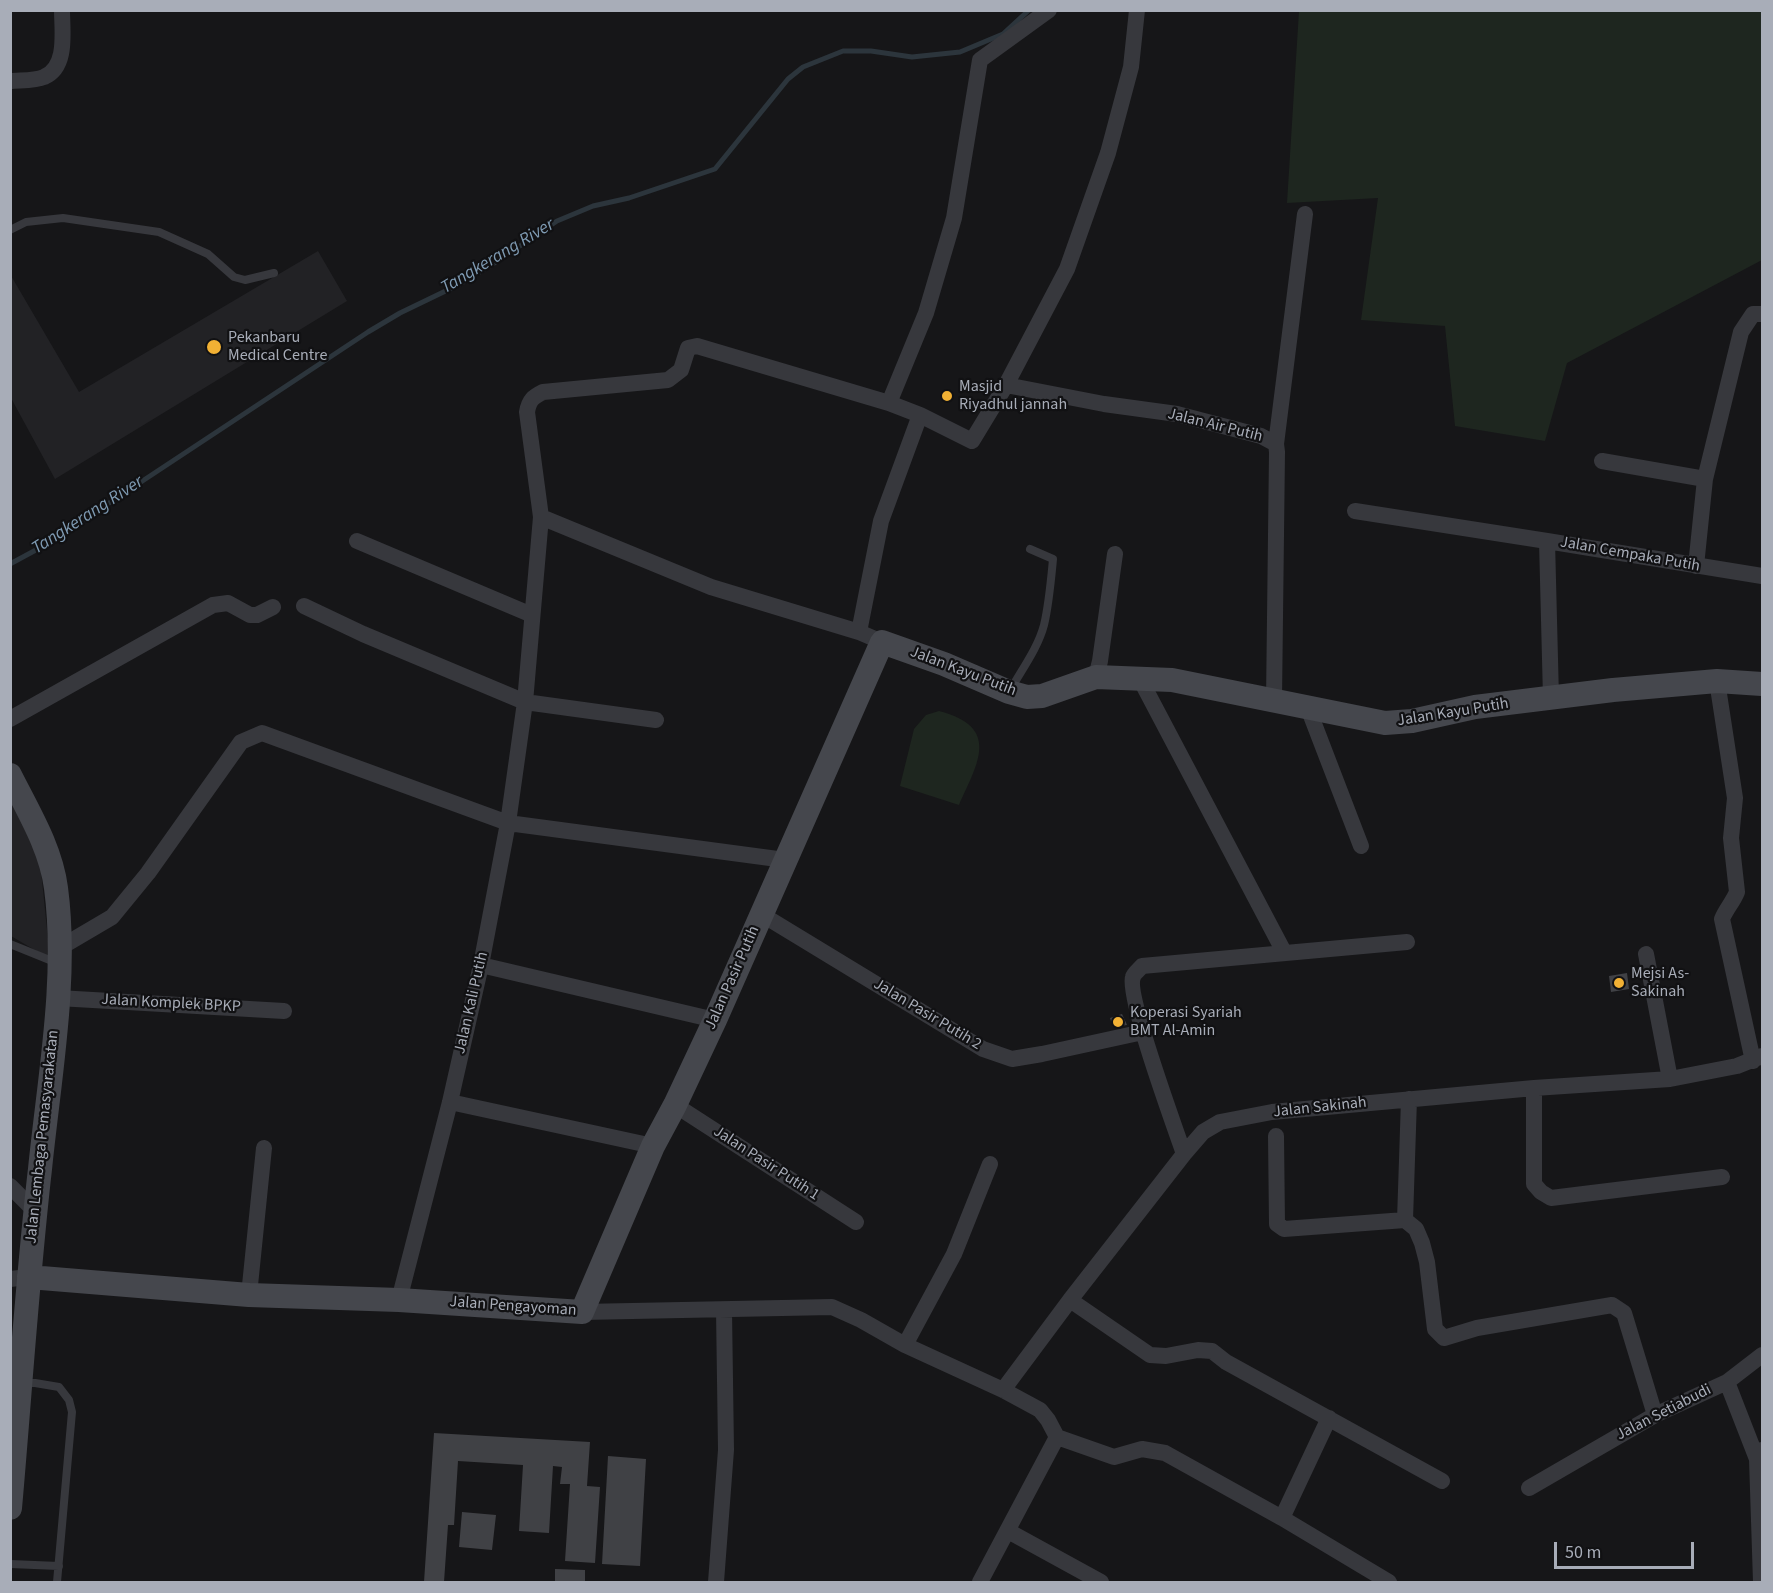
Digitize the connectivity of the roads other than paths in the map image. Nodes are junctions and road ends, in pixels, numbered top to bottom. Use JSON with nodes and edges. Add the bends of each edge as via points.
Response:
{"nodes":[{"id":1,"x":62,"y":10,"type":"edge"},
{"id":2,"x":1049,"y":10,"type":"edge"},
{"id":3,"x":1137,"y":10,"type":"edge"},
{"id":4,"x":10,"y":81,"type":"edge"},
{"id":5,"x":1305,"y":214,"type":"dead end"},
{"id":6,"x":10,"y":230,"type":"edge"},
{"id":7,"x":274,"y":273,"type":"dead end"},
{"id":8,"x":1762,"y":314,"type":"edge"},
{"id":9,"x":1006,"y":385,"type":"junction"},
{"id":10,"x":889,"y":403,"type":"junction"},
{"id":11,"x":920,"y":415,"type":"junction"},
{"id":12,"x":1276,"y":444,"type":"junction"},
{"id":13,"x":1602,"y":461,"type":"dead end"},
{"id":14,"x":1705,"y":479,"type":"junction"},
{"id":15,"x":1354,"y":511,"type":"dead end"},
{"id":16,"x":541,"y":517,"type":"junction"},
{"id":17,"x":357,"y":541,"type":"dead end"},
{"id":18,"x":1547,"y":541,"type":"junction"},
{"id":19,"x":1030,"y":549,"type":"dead end"},
{"id":20,"x":1114,"y":554,"type":"dead end"},
{"id":21,"x":1696,"y":566,"type":"junction"},
{"id":22,"x":1762,"y":576,"type":"edge"},
{"id":23,"x":304,"y":606,"type":"dead end"},
{"id":24,"x":273,"y":607,"type":"dead end"},
{"id":25,"x":532,"y":615,"type":"junction"},
{"id":26,"x":859,"y":632,"type":"junction"},
{"id":27,"x":882,"y":642,"type":"junction"},
{"id":28,"x":1095,"y":677,"type":"junction"},
{"id":29,"x":1139,"y":677,"type":"junction"},
{"id":30,"x":1717,"y":681,"type":"junction"},
{"id":31,"x":1762,"y":684,"type":"edge"},
{"id":32,"x":1009,"y":692,"type":"junction"},
{"id":33,"x":1551,"y":698,"type":"junction"},
{"id":34,"x":1274,"y":700,"type":"junction"},
{"id":35,"x":525,"y":702,"type":"junction"},
{"id":36,"x":1308,"y":708,"type":"junction"},
{"id":37,"x":10,"y":719,"type":"edge"},
{"id":38,"x":656,"y":720,"type":"dead end"},
{"id":39,"x":10,"y":775,"type":"edge"},
{"id":40,"x":508,"y":823,"type":"junction"},
{"id":41,"x":1361,"y":846,"type":"dead end"},
{"id":42,"x":785,"y":860,"type":"junction"},
{"id":43,"x":761,"y":914,"type":"junction"},
{"id":44,"x":1407,"y":942,"type":"dead end"},
{"id":45,"x":10,"y":944,"type":"edge"},
{"id":46,"x":1284,"y":952,"type":"junction"},
{"id":47,"x":1646,"y":954,"type":"dead end"},
{"id":48,"x":60,"y":956,"type":"junction"},
{"id":49,"x":481,"y":965,"type":"junction"},
{"id":50,"x":58,"y":998,"type":"junction"},
{"id":51,"x":284,"y":1011,"type":"dead end"},
{"id":52,"x":715,"y":1020,"type":"junction"},
{"id":53,"x":1143,"y":1032,"type":"junction"},
{"id":54,"x":1758,"y":1058,"type":"edge"},
{"id":55,"x":1670,"y":1079,"type":"junction"},
{"id":56,"x":1534,"y":1088,"type":"junction"},
{"id":57,"x":1408,"y":1099,"type":"junction"},
{"id":58,"x":450,"y":1102,"type":"junction"},
{"id":59,"x":675,"y":1106,"type":"junction"},
{"id":60,"x":1276,"y":1136,"type":"dead end"},
{"id":61,"x":653,"y":1146,"type":"junction"},
{"id":62,"x":264,"y":1148,"type":"dead end"},
{"id":63,"x":1184,"y":1154,"type":"junction"},
{"id":64,"x":990,"y":1164,"type":"dead end"},
{"id":65,"x":1722,"y":1177,"type":"dead end"},
{"id":66,"x":10,"y":1186,"type":"edge"},
{"id":67,"x":35,"y":1210,"type":"junction"},
{"id":68,"x":1405,"y":1220,"type":"junction"},
{"id":69,"x":856,"y":1222,"type":"dead end"},
{"id":70,"x":20,"y":1278,"type":"edge"},
{"id":71,"x":249,"y":1295,"type":"junction"},
{"id":72,"x":399,"y":1300,"type":"junction"},
{"id":73,"x":1070,"y":1300,"type":"junction"},
{"id":74,"x":724,"y":1310,"type":"junction"},
{"id":75,"x":582,"y":1312,"type":"junction"},
{"id":76,"x":904,"y":1345,"type":"junction"},
{"id":77,"x":1762,"y":1355,"type":"edge"},
{"id":78,"x":1727,"y":1382,"type":"junction"},
{"id":79,"x":20,"y":1383,"type":"junction"},
{"id":80,"x":1004,"y":1390,"type":"junction"},
{"id":81,"x":1655,"y":1415,"type":"junction"},
{"id":82,"x":1329,"y":1418,"type":"junction"},
{"id":83,"x":1057,"y":1437,"type":"junction"},
{"id":84,"x":1760,"y":1454,"type":"edge"},
{"id":85,"x":1442,"y":1481,"type":"dead end"},
{"id":86,"x":1529,"y":1488,"type":"dead end"},
{"id":87,"x":10,"y":1508,"type":"edge"},
{"id":88,"x":1282,"y":1518,"type":"junction"},
{"id":89,"x":1008,"y":1531,"type":"junction"},
{"id":90,"x":10,"y":1564,"type":"edge"},
{"id":91,"x":58,"y":1566,"type":"junction"},
{"id":92,"x":57,"y":1582,"type":"edge"},
{"id":93,"x":716,"y":1582,"type":"edge"},
{"id":94,"x":980,"y":1582,"type":"edge"},
{"id":95,"x":1101,"y":1582,"type":"edge"},
{"id":96,"x":1389,"y":1582,"type":"edge"},
{"id":97,"x":1761,"y":1582,"type":"edge"}],
"edges":[{"from":1,"to":4,"type":"street","via":[[61,54],[54,70],[44,77]]},
{"from":2,"to":10,"type":"street","via":[[980,60],[954,218],[926,313]]},
{"from":3,"to":9,"type":"street","via":[[1131,67],[1108,153],[1071,259]]},
{"from":5,"to":12,"type":"street"},
{"from":6,"to":7,"type":"lane","via":[[26,222],[63,218],[159,232],[208,254],[234,277],[245,280]]},
{"from":8,"to":14,"type":"street","via":[[1753,314],[1741,332]]},
{"from":9,"to":11,"type":"street","via":[[972,441]]},
{"from":9,"to":12,"type":"street","name":"Jalan Air Putih","via":[[1177,414],[1261,436]]},
{"from":10,"to":11,"type":"street"},
{"from":10,"to":16,"type":"street","via":[[697,346],[688,348],[681,370],[668,380],[543,392],[532,397],[527,412]]},
{"from":11,"to":26,"type":"street","via":[[881,521]]},
{"from":12,"to":34,"type":"street","name":"Jalan Air Putih"},
{"from":13,"to":14,"type":"street"},
{"from":14,"to":21,"type":"street"},
{"from":15,"to":18,"type":"street"},
{"from":16,"to":25,"type":"street"},
{"from":16,"to":26,"type":"street","name":"Jalan Kayu Putih","via":[[711,587]]},
{"from":17,"to":25,"type":"street"},
{"from":18,"to":21,"type":"street","name":"Jalan Cempaka Putih"},
{"from":18,"to":33,"type":"street","name":"Jalan Cempaka Putih"},
{"from":19,"to":32,"type":"lane","via":[[1053,559],[1051,578],[1043,626]]},
{"from":20,"to":28,"type":"street"},
{"from":21,"to":22,"type":"street","name":"Jalan Cempaka Putih"},
{"from":23,"to":35,"type":"street"},
{"from":24,"to":37,"type":"street","via":[[250,615],[228,603],[213,605]]},
{"from":25,"to":35,"type":"street"},
{"from":26,"to":27,"type":"street","name":"Jalan Kayu Putih"},
{"from":27,"to":32,"type":"street","name":"Jalan Kayu Putih"},
{"from":27,"to":42,"type":"street","name":"Jalan Pasir Putih"},
{"from":28,"to":29,"type":"street","name":"Jalan Kayu Putih"},
{"from":28,"to":32,"type":"street","name":"Jalan Kayu Putih","via":[[1042,696]]},
{"from":29,"to":34,"type":"street","name":"Jalan Kayu Putih"},
{"from":29,"to":46,"type":"street"},
{"from":30,"to":31,"type":"street","name":"Jalan Kayu Putih"},
{"from":30,"to":33,"type":"street","name":"Jalan Kayu Putih"},
{"from":30,"to":54,"type":"street","via":[[1735,798],[1731,838],[1737,892],[1722,919]]},
{"from":33,"to":36,"type":"street","name":"Jalan Kayu Putih","via":[[1385,723]]},
{"from":34,"to":36,"type":"street","name":"Jalan Kayu Putih"},
{"from":35,"to":38,"type":"street"},
{"from":35,"to":40,"type":"street","name":"Jalan Kali Putih"},
{"from":36,"to":41,"type":"street"},
{"from":39,"to":48,"type":"street","name":"Jalan Lembaga Pemasyarakatan","via":[[42,839],[56,886]]},
{"from":40,"to":42,"type":"street"},
{"from":40,"to":48,"type":"street","via":[[262,733],[241,742],[112,917]]},
{"from":40,"to":49,"type":"street","name":"Jalan Kali Putih"},
{"from":42,"to":43,"type":"street","name":"Jalan Pasir Putih"},
{"from":43,"to":52,"type":"street","name":"Jalan Pasir Putih"},
{"from":43,"to":53,"type":"street","name":"Jalan Pasir Putih 2","via":[[982,1049],[1012,1059]]},
{"from":44,"to":46,"type":"street"},
{"from":45,"to":48,"type":"lane"},
{"from":46,"to":53,"type":"street","via":[[1142,966],[1133,976],[1133,990]]},
{"from":47,"to":55,"type":"street"},
{"from":48,"to":50,"type":"street","name":"Jalan Lembaga Pemasyarakatan"},
{"from":49,"to":52,"type":"street"},
{"from":49,"to":58,"type":"street","name":"Jalan Kali Putih"},
{"from":50,"to":51,"type":"street","name":"Jalan Komplek BPKP"},
{"from":50,"to":67,"type":"street","name":"Jalan Lembaga Pemasyarakatan"},
{"from":52,"to":59,"type":"street","name":"Jalan Pasir Putih"},
{"from":53,"to":63,"type":"street"},
{"from":54,"to":55,"type":"street","name":"Jalan Sakinah"},
{"from":55,"to":56,"type":"street","name":"Jalan Sakinah"},
{"from":56,"to":57,"type":"street","name":"Jalan Sakinah"},
{"from":56,"to":65,"type":"street","via":[[1534,1184],[1551,1198]]},
{"from":57,"to":63,"type":"street","name":"Jalan Sakinah","via":[[1272,1112],[1220,1122],[1203,1132]]},
{"from":57,"to":68,"type":"street"},
{"from":58,"to":61,"type":"street"},
{"from":58,"to":72,"type":"street","name":"Jalan Kali Putih"},
{"from":59,"to":61,"type":"street","name":"Jalan Pasir Putih"},
{"from":59,"to":69,"type":"street","name":"Jalan Pasir Putih 1"},
{"from":60,"to":68,"type":"street","via":[[1277,1224],[1284,1229]]},
{"from":61,"to":75,"type":"street","name":"Jalan Pasir Putih"},
{"from":62,"to":71,"type":"street"},
{"from":63,"to":73,"type":"street","name":"Jalan Sakinah"},
{"from":64,"to":76,"type":"street","via":[[954,1254]]},
{"from":66,"to":67,"type":"street"},
{"from":67,"to":70,"type":"street","name":"Jalan Lembaga Pemasyarakatan"},
{"from":68,"to":81,"type":"street","via":[[1416,1228],[1422,1243],[1435,1329],[1444,1338],[1477,1328],[1612,1305],[1624,1313]]},
{"from":70,"to":71,"type":"street","name":"Jalan Pengayoman"},
{"from":70,"to":79,"type":"street","name":"Jalan Lembaga Pemasyarakatan"},
{"from":71,"to":72,"type":"street","name":"Jalan Pengayoman"},
{"from":72,"to":75,"type":"street","name":"Jalan Pengayoman"},
{"from":73,"to":80,"type":"street","name":"Jalan Sakinah"},
{"from":73,"to":82,"type":"street","via":[[1150,1355],[1212,1351]]},
{"from":74,"to":75,"type":"street","name":"Jalan Pengayoman"},
{"from":74,"to":76,"type":"street","name":"Jalan Pengayoman","via":[[831,1307]]},
{"from":74,"to":93,"type":"street","via":[[726,1450]]},
{"from":76,"to":80,"type":"street","name":"Jalan Pengayoman"},
{"from":77,"to":78,"type":"street"},
{"from":78,"to":81,"type":"street","name":"Jalan Setiabudi"},
{"from":78,"to":84,"type":"street","name":"Jalan Setiabudi"},
{"from":79,"to":87,"type":"street","name":"Jalan Lembaga Pemasyarakatan"},
{"from":79,"to":91,"type":"lane","via":[[59,1387],[72,1412]]},
{"from":80,"to":83,"type":"street","name":"Jalan Pengayoman","via":[[1040,1410]]},
{"from":81,"to":86,"type":"street","name":"Jalan Setiabudi"},
{"from":82,"to":85,"type":"street"},
{"from":82,"to":88,"type":"street"},
{"from":83,"to":88,"type":"street","via":[[1114,1457],[1142,1449],[1165,1453]]},
{"from":83,"to":89,"type":"street"},
{"from":84,"to":97,"type":"street","name":"Jalan Setiabudi"},
{"from":88,"to":96,"type":"street"},
{"from":89,"to":94,"type":"street"},
{"from":89,"to":95,"type":"street"},
{"from":90,"to":91,"type":"lane"},
{"from":91,"to":92,"type":"lane"}]}
